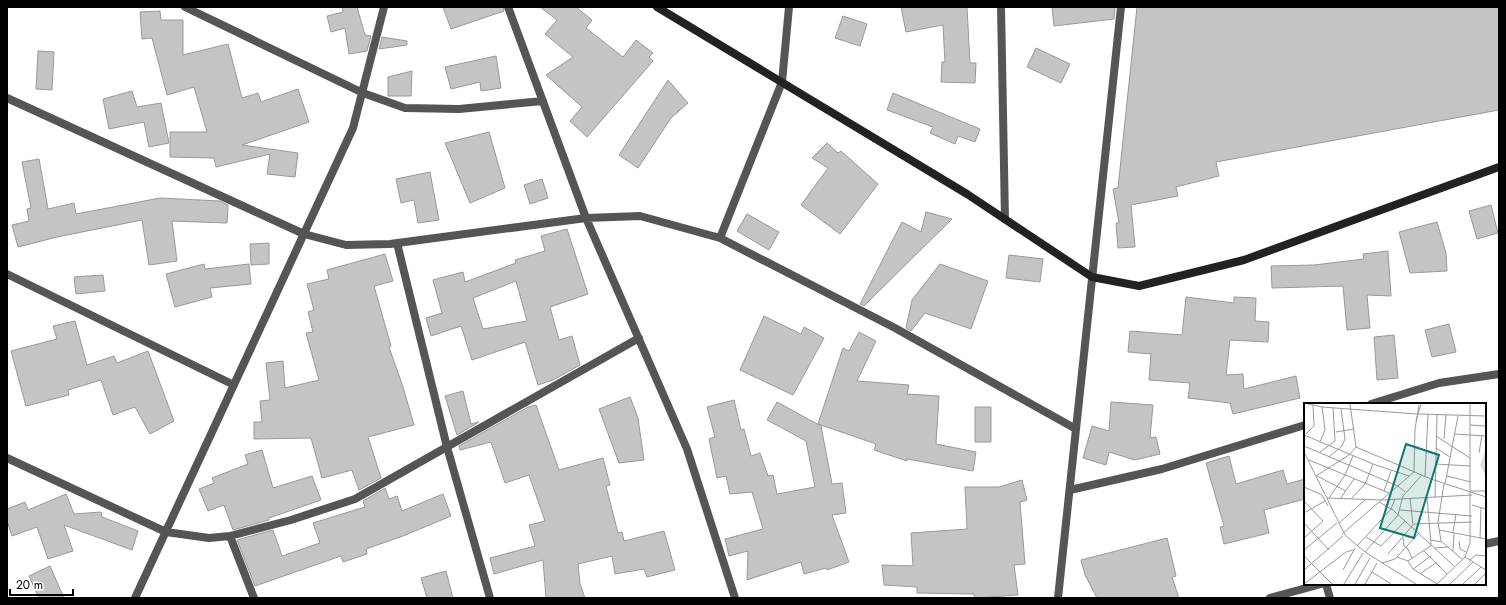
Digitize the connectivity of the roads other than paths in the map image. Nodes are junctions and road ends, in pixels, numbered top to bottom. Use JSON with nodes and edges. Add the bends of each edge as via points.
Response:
{"nodes":[{"id":1,"x":185,"y":7,"type":"edge"},
{"id":2,"x":384,"y":7,"type":"edge"},
{"id":3,"x":508,"y":7,"type":"edge"},
{"id":4,"x":657,"y":7,"type":"edge"},
{"id":5,"x":789,"y":7,"type":"edge"},
{"id":6,"x":1001,"y":7,"type":"edge"},
{"id":7,"x":1121,"y":7,"type":"edge"},
{"id":8,"x":782,"y":82,"type":"junction"},
{"id":9,"x":362,"y":93,"type":"junction"},
{"id":10,"x":7,"y":98,"type":"edge"},
{"id":11,"x":543,"y":101,"type":"junction"},
{"id":12,"x":1499,"y":167,"type":"edge"},
{"id":13,"x":586,"y":218,"type":"junction"},
{"id":14,"x":1005,"y":219,"type":"junction"},
{"id":15,"x":304,"y":234,"type":"junction"},
{"id":16,"x":720,"y":238,"type":"junction"},
{"id":17,"x":397,"y":243,"type":"junction"},
{"id":18,"x":7,"y":274,"type":"edge"},
{"id":19,"x":1092,"y":277,"type":"junction"},
{"id":20,"x":639,"y":338,"type":"junction"},
{"id":21,"x":1499,"y":374,"type":"edge"},
{"id":22,"x":234,"y":385,"type":"junction"},
{"id":23,"x":1374,"y":403,"type":"edge"},
{"id":24,"x":1304,"y":425,"type":"edge"},
{"id":25,"x":1076,"y":429,"type":"junction"},
{"id":26,"x":447,"y":447,"type":"junction"},
{"id":27,"x":7,"y":458,"type":"edge"},
{"id":28,"x":1070,"y":490,"type":"junction"},
{"id":29,"x":166,"y":532,"type":"junction"},
{"id":30,"x":230,"y":536,"type":"junction"},
{"id":31,"x":1499,"y":541,"type":"edge"},
{"id":32,"x":1486,"y":544,"type":"edge"},
{"id":33,"x":1317,"y":585,"type":"edge"},
{"id":34,"x":1326,"y":585,"type":"edge"},
{"id":35,"x":135,"y":598,"type":"edge"},
{"id":36,"x":254,"y":598,"type":"edge"},
{"id":37,"x":490,"y":598,"type":"edge"},
{"id":38,"x":735,"y":598,"type":"edge"},
{"id":39,"x":1058,"y":598,"type":"edge"},
{"id":40,"x":1270,"y":598,"type":"edge"},
{"id":41,"x":1330,"y":598,"type":"edge"}],
"edges":[{"from":1,"to":9,"type":"street"},
{"from":2,"to":9,"type":"street"},
{"from":3,"to":11,"type":"street"},
{"from":4,"to":8,"type":"street"},
{"from":5,"to":8,"type":"street"},
{"from":6,"to":14,"type":"street"},
{"from":7,"to":19,"type":"street"},
{"from":8,"to":14,"type":"street"},
{"from":8,"to":16,"type":"street"},
{"from":9,"to":11,"type":"street","via":[[406,108],[460,109]]},
{"from":9,"to":15,"type":"street","via":[[353,128]]},
{"from":10,"to":15,"type":"street"},
{"from":11,"to":13,"type":"street"},
{"from":12,"to":19,"type":"street","via":[[1244,260],[1140,286]]},
{"from":13,"to":16,"type":"street","via":[[640,216]]},
{"from":13,"to":17,"type":"street"},
{"from":13,"to":20,"type":"street"},
{"from":14,"to":19,"type":"street"},
{"from":15,"to":17,"type":"street","via":[[346,246]]},
{"from":15,"to":22,"type":"street"},
{"from":16,"to":25,"type":"street","via":[[895,328]]},
{"from":17,"to":26,"type":"street"},
{"from":18,"to":22,"type":"street"},
{"from":19,"to":25,"type":"street"},
{"from":20,"to":26,"type":"street"},
{"from":20,"to":38,"type":"street","via":[[687,449]]},
{"from":21,"to":23,"type":"street","via":[[1439,383]]},
{"from":22,"to":29,"type":"street"},
{"from":24,"to":28,"type":"street","via":[[1162,469]]},
{"from":25,"to":28,"type":"street"},
{"from":26,"to":30,"type":"street","via":[[355,499]]},
{"from":26,"to":37,"type":"street"},
{"from":27,"to":29,"type":"street"},
{"from":28,"to":39,"type":"street"},
{"from":29,"to":30,"type":"street","via":[[209,538]]},
{"from":29,"to":35,"type":"street"},
{"from":30,"to":36,"type":"street"},
{"from":31,"to":32,"type":"street"},
{"from":33,"to":40,"type":"street"},
{"from":34,"to":41,"type":"street"}]}
